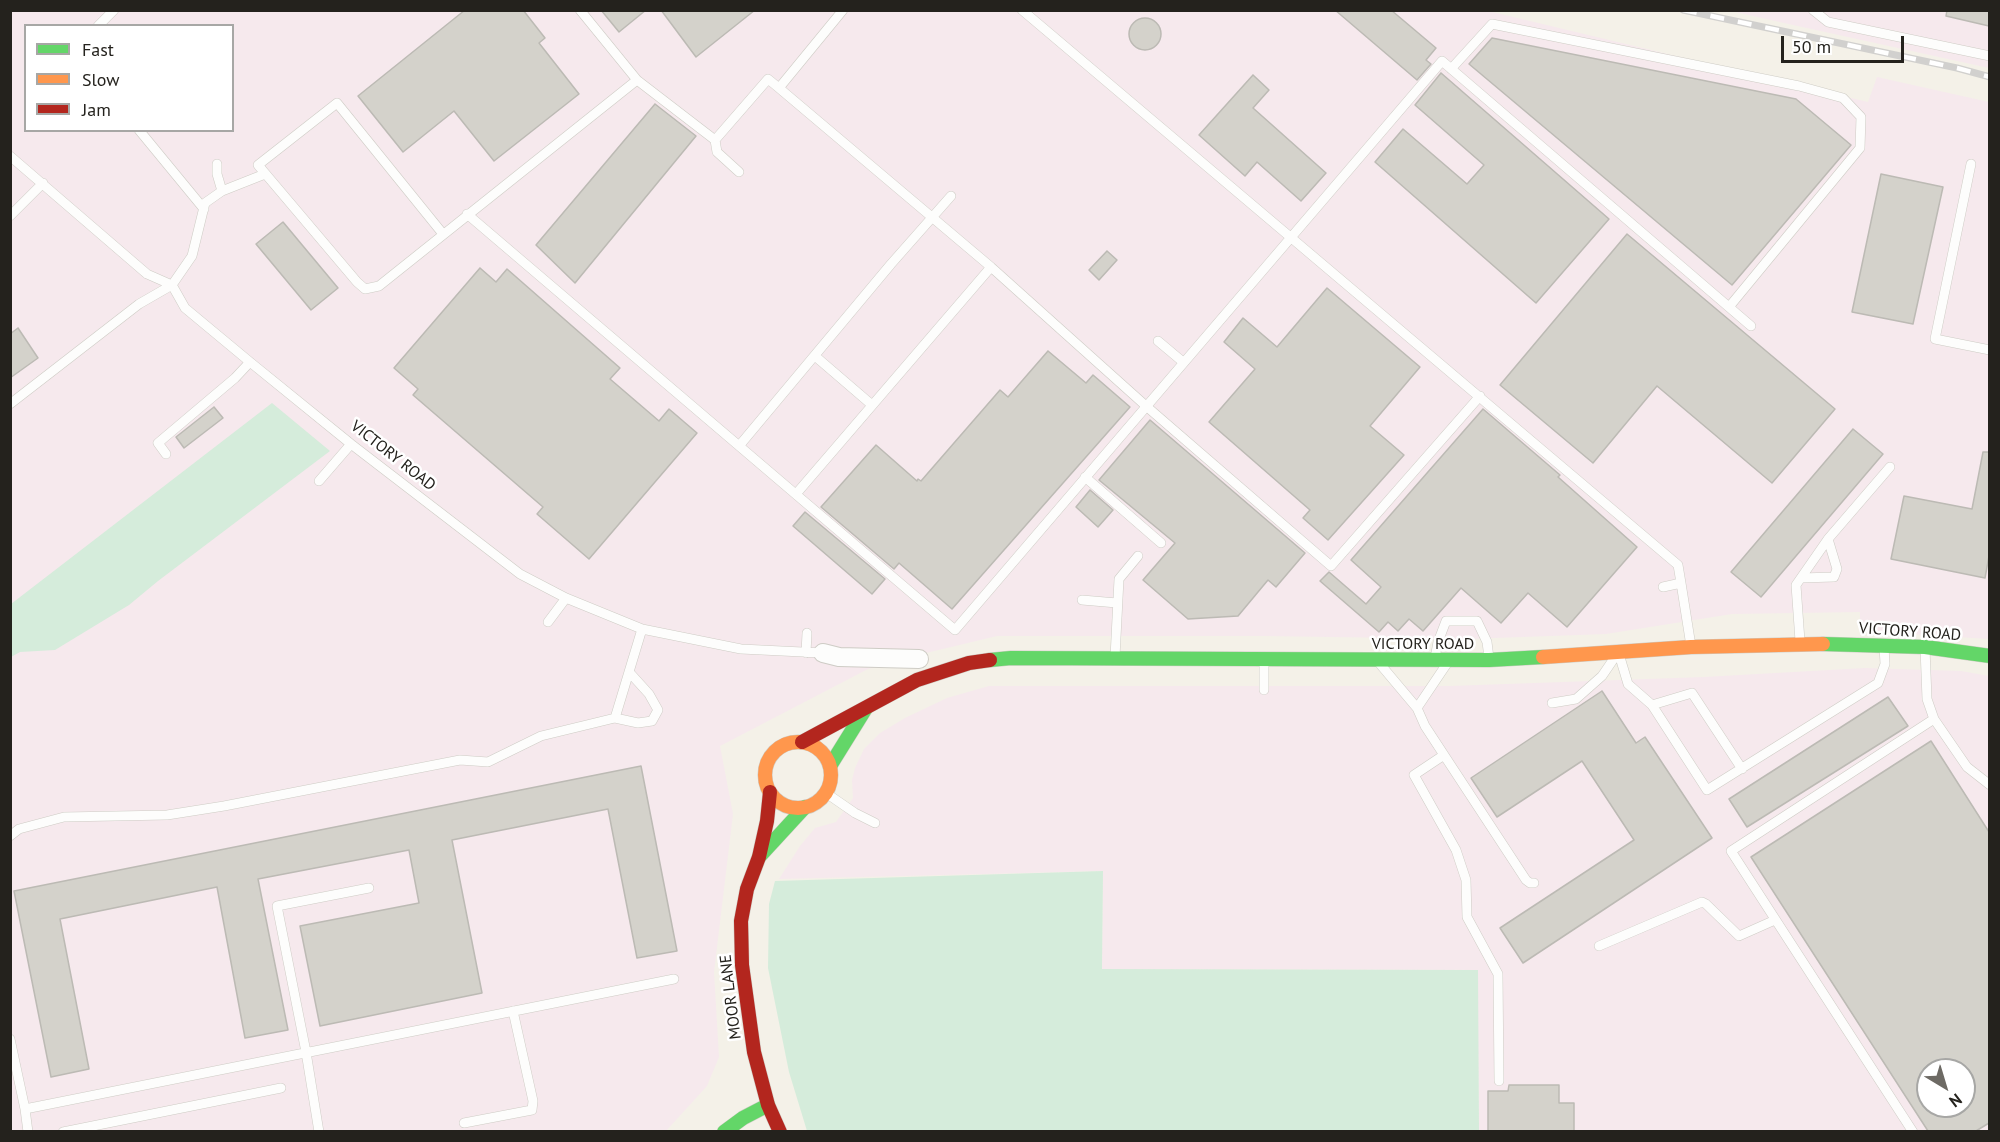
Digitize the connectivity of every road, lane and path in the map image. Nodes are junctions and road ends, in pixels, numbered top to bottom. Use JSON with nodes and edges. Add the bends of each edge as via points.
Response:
{"nodes":[{"id":1,"x":114,"y":10,"type":"edge"},
{"id":2,"x":580,"y":10,"type":"edge"},
{"id":3,"x":843,"y":10,"type":"edge"},
{"id":4,"x":1022,"y":10,"type":"edge"},
{"id":5,"x":1813,"y":10,"type":"edge"},
{"id":6,"x":100,"y":24,"type":"edge"},
{"id":7,"x":1989,"y":56,"type":"edge"},
{"id":8,"x":1451,"y":69,"type":"junction"},
{"id":9,"x":637,"y":80,"type":"junction"},
{"id":10,"x":779,"y":88,"type":"junction"},
{"id":11,"x":141,"y":132,"type":"edge"},
{"id":12,"x":715,"y":140,"type":"junction"},
{"id":13,"x":10,"y":156,"type":"edge"},
{"id":14,"x":216,"y":164,"type":"dead end"},
{"id":15,"x":1971,"y":164,"type":"dead end"},
{"id":16,"x":740,"y":172,"type":"dead end"},
{"id":17,"x":265,"y":174,"type":"junction"},
{"id":18,"x":43,"y":183,"type":"junction"},
{"id":19,"x":222,"y":191,"type":"junction"},
{"id":20,"x":951,"y":196,"type":"dead end"},
{"id":21,"x":204,"y":209,"type":"junction"},
{"id":22,"x":467,"y":214,"type":"junction"},
{"id":23,"x":10,"y":216,"type":"edge"},
{"id":24,"x":932,"y":217,"type":"junction"},
{"id":25,"x":443,"y":234,"type":"junction"},
{"id":26,"x":1290,"y":235,"type":"junction"},
{"id":27,"x":991,"y":267,"type":"junction"},
{"id":28,"x":172,"y":285,"type":"junction"},
{"id":29,"x":1729,"y":307,"type":"junction"},
{"id":30,"x":1751,"y":326,"type":"dead end"},
{"id":31,"x":1158,"y":341,"type":"dead end"},
{"id":32,"x":1989,"y":350,"type":"edge"},
{"id":33,"x":815,"y":356,"type":"junction"},
{"id":34,"x":250,"y":362,"type":"junction"},
{"id":35,"x":1183,"y":362,"type":"junction"},
{"id":36,"x":1480,"y":396,"type":"junction"},
{"id":37,"x":10,"y":404,"type":"edge"},
{"id":38,"x":872,"y":405,"type":"junction"},
{"id":39,"x":1146,"y":405,"type":"junction"},
{"id":40,"x":351,"y":444,"type":"junction"},
{"id":41,"x":739,"y":446,"type":"junction"},
{"id":42,"x":166,"y":454,"type":"dead end"},
{"id":43,"x":1890,"y":467,"type":"dead end"},
{"id":44,"x":1085,"y":477,"type":"junction"},
{"id":45,"x":319,"y":481,"type":"dead end"},
{"id":46,"x":796,"y":494,"type":"junction"},
{"id":47,"x":1828,"y":539,"type":"junction"},
{"id":48,"x":1161,"y":543,"type":"dead end"},
{"id":49,"x":1138,"y":556,"type":"dead end"},
{"id":50,"x":1801,"y":578,"type":"junction"},
{"id":51,"x":1681,"y":583,"type":"junction"},
{"id":52,"x":1663,"y":587,"type":"dead end"},
{"id":53,"x":566,"y":598,"type":"junction"},
{"id":54,"x":1082,"y":600,"type":"dead end"},
{"id":55,"x":1117,"y":603,"type":"junction"},
{"id":56,"x":548,"y":622,"type":"dead end"},
{"id":57,"x":642,"y":629,"type":"junction"},
{"id":58,"x":807,"y":633,"type":"dead end"},
{"id":59,"x":1800,"y":643,"type":"junction"},
{"id":60,"x":1884,"y":645,"type":"junction"},
{"id":61,"x":1925,"y":646,"type":"junction"},
{"id":62,"x":1691,"y":647,"type":"junction"},
{"id":63,"x":1618,"y":652,"type":"junction"},
{"id":64,"x":815,"y":653,"type":"junction"},
{"id":65,"x":1989,"y":656,"type":"edge"},
{"id":66,"x":1115,"y":657,"type":"junction"},
{"id":67,"x":1264,"y":658,"type":"junction"},
{"id":68,"x":919,"y":659,"type":"dead end"},
{"id":69,"x":1376,"y":660,"type":"junction"},
{"id":70,"x":1449,"y":660,"type":"junction"},
{"id":71,"x":1489,"y":660,"type":"junction"},
{"id":72,"x":1434,"y":661,"type":"junction"},
{"id":73,"x":630,"y":673,"type":"junction"},
{"id":74,"x":1264,"y":690,"type":"dead end"},
{"id":75,"x":1552,"y":703,"type":"dead end"},
{"id":76,"x":1652,"y":705,"type":"junction"},
{"id":77,"x":867,"y":708,"type":"junction"},
{"id":78,"x":1417,"y":708,"type":"junction"},
{"id":79,"x":615,"y":718,"type":"junction"},
{"id":80,"x":1934,"y":719,"type":"junction"},
{"id":81,"x":802,"y":742,"type":"junction"},
{"id":82,"x":1444,"y":755,"type":"junction"},
{"id":83,"x":830,"y":766,"type":"junction"},
{"id":84,"x":1742,"y":769,"type":"junction"},
{"id":85,"x":1989,"y":785,"type":"edge"},
{"id":86,"x":770,"y":792,"type":"junction"},
{"id":87,"x":826,"y":793,"type":"junction"},
{"id":88,"x":805,"y":807,"type":"junction"},
{"id":89,"x":874,"y":823,"type":"dead end"},
{"id":90,"x":10,"y":836,"type":"edge"},
{"id":91,"x":759,"y":857,"type":"junction"},
{"id":92,"x":1534,"y":883,"type":"dead end"},
{"id":93,"x":369,"y":888,"type":"dead end"},
{"id":94,"x":1775,"y":920,"type":"junction"},
{"id":95,"x":1599,"y":946,"type":"dead end"},
{"id":96,"x":674,"y":979,"type":"dead end"},
{"id":97,"x":513,"y":1011,"type":"junction"},
{"id":98,"x":10,"y":1038,"type":"edge"},
{"id":99,"x":306,"y":1052,"type":"junction"},
{"id":100,"x":1499,"y":1081,"type":"dead end"},
{"id":101,"x":281,"y":1088,"type":"dead end"},
{"id":102,"x":768,"y":1105,"type":"junction"},
{"id":103,"x":25,"y":1109,"type":"junction"},
{"id":104,"x":464,"y":1122,"type":"dead end"},
{"id":105,"x":28,"y":1131,"type":"edge"},
{"id":106,"x":63,"y":1131,"type":"edge"},
{"id":107,"x":319,"y":1131,"type":"edge"},
{"id":108,"x":724,"y":1131,"type":"edge"},
{"id":109,"x":780,"y":1131,"type":"edge"},
{"id":110,"x":1912,"y":1131,"type":"edge"}],
"edges":[{"from":1,"to":6,"type":"lane"},
{"from":2,"to":9,"type":"lane"},
{"from":3,"to":10,"type":"lane"},
{"from":4,"to":26,"type":"lane"},
{"from":5,"to":7,"type":"lane","via":[[1828,22]]},
{"from":8,"to":26,"type":"lane","via":[[1442,61]]},
{"from":8,"to":29,"type":"lane"},
{"from":8,"to":29,"type":"lane","via":[[1492,24],[1844,98],[1861,117],[1860,148]]},
{"from":9,"to":12,"type":"lane"},
{"from":9,"to":22,"type":"lane"},
{"from":10,"to":12,"type":"lane","via":[[768,79]]},
{"from":10,"to":24,"type":"lane"},
{"from":11,"to":21,"type":"lane"},
{"from":12,"to":16,"type":"lane","via":[[717,152]]},
{"from":13,"to":18,"type":"lane"},
{"from":14,"to":19,"type":"lane"},
{"from":15,"to":32,"type":"lane","via":[[1935,339]]},
{"from":17,"to":19,"type":"lane"},
{"from":17,"to":25,"type":"lane","via":[[365,289],[379,286]]},
{"from":17,"to":25,"type":"lane","via":[[258,165],[337,102]]},
{"from":18,"to":23,"type":"lane"},
{"from":18,"to":28,"type":"lane","via":[[147,274]]},
{"from":19,"to":21,"type":"lane","via":[[205,203]]},
{"from":20,"to":24,"type":"lane"},
{"from":21,"to":28,"type":"lane","via":[[192,256]]},
{"from":22,"to":25,"type":"lane"},
{"from":22,"to":41,"type":"lane"},
{"from":24,"to":27,"type":"lane"},
{"from":24,"to":33,"type":"lane"},
{"from":26,"to":35,"type":"lane"},
{"from":26,"to":36,"type":"lane"},
{"from":27,"to":38,"type":"lane"},
{"from":27,"to":39,"type":"lane"},
{"from":28,"to":34,"type":"lane","name":"VICTORY ROAD","via":[[186,309]]},
{"from":28,"to":37,"type":"lane","via":[[139,304]]},
{"from":29,"to":30,"type":"lane"},
{"from":31,"to":35,"type":"lane"},
{"from":33,"to":38,"type":"lane"},
{"from":33,"to":41,"type":"lane"},
{"from":34,"to":40,"type":"lane","name":"VICTORY ROAD"},
{"from":34,"to":42,"type":"lane","via":[[158,443]]},
{"from":35,"to":39,"type":"lane"},
{"from":36,"to":39,"type":"lane","via":[[1331,566]]},
{"from":36,"to":51,"type":"lane","via":[[1678,565]]},
{"from":38,"to":46,"type":"lane"},
{"from":39,"to":44,"type":"lane"},
{"from":40,"to":45,"type":"lane"},
{"from":40,"to":53,"type":"lane","name":"VICTORY ROAD","via":[[493,555]]},
{"from":41,"to":46,"type":"lane"},
{"from":43,"to":47,"type":"lane"},
{"from":44,"to":46,"type":"lane","via":[[955,630]]},
{"from":44,"to":48,"type":"lane"},
{"from":47,"to":50,"type":"lane"},
{"from":47,"to":50,"type":"lane","via":[[1837,568],[1834,577]]},
{"from":49,"to":55,"type":"lane","via":[[1119,579]]},
{"from":50,"to":59,"type":"lane","via":[[1796,585]]},
{"from":51,"to":52,"type":"lane"},
{"from":51,"to":62,"type":"lane"},
{"from":53,"to":56,"type":"lane"},
{"from":53,"to":57,"type":"lane","name":"VICTORY ROAD"},
{"from":54,"to":55,"type":"lane"},
{"from":55,"to":66,"type":"lane"},
{"from":57,"to":64,"type":"lane","name":"VICTORY ROAD","via":[[741,649]]},
{"from":57,"to":73,"type":"lane"},
{"from":58,"to":64,"type":"lane"},
{"from":59,"to":60,"type":"street","name":"VICTORY ROAD"},
{"from":59,"to":62,"type":"street","name":"VICTORY ROAD"},
{"from":60,"to":61,"type":"street","name":"VICTORY ROAD"},
{"from":60,"to":84,"type":"lane","via":[[1885,664],[1878,683]]},
{"from":61,"to":65,"type":"street","name":"VICTORY ROAD"},
{"from":61,"to":80,"type":"lane","via":[[1928,699]]},
{"from":62,"to":63,"type":"street","name":"VICTORY ROAD"},
{"from":63,"to":71,"type":"street","name":"VICTORY ROAD"},
{"from":63,"to":75,"type":"lane","via":[[1602,676],[1576,699]]},
{"from":63,"to":76,"type":"lane","via":[[1629,684]]},
{"from":64,"to":68,"type":"street"},
{"from":66,"to":67,"type":"street","name":"VICTORY ROAD"},
{"from":66,"to":77,"type":"street","name":"VICTORY ROAD","via":[[1011,658],[969,663],[917,680]]},
{"from":67,"to":69,"type":"street","name":"VICTORY ROAD"},
{"from":67,"to":74,"type":"lane"},
{"from":69,"to":72,"type":"street","name":"VICTORY ROAD"},
{"from":69,"to":78,"type":"lane"},
{"from":70,"to":71,"type":"street","name":"VICTORY ROAD"},
{"from":70,"to":72,"type":"street","name":"VICTORY ROAD"},
{"from":70,"to":78,"type":"lane"},
{"from":71,"to":72,"type":"lane","via":[[1487,642],[1477,621],[1446,621]]},
{"from":73,"to":79,"type":"lane"},
{"from":73,"to":79,"type":"lane","via":[[658,710],[652,721],[638,723]]},
{"from":76,"to":84,"type":"lane","via":[[1692,693]]},
{"from":76,"to":84,"type":"lane","via":[[1707,790]]},
{"from":77,"to":81,"type":"street","name":"VICTORY ROAD"},
{"from":77,"to":83,"type":"street","name":"VICTORY ROAD"},
{"from":78,"to":82,"type":"lane"},
{"from":79,"to":90,"type":"lane","via":[[541,736],[488,762],[460,760],[167,815],[64,817],[19,829]]},
{"from":80,"to":85,"type":"lane","via":[[1967,767]]},
{"from":80,"to":94,"type":"lane","via":[[1731,851]]},
{"from":81,"to":83,"type":"street","via":[[820,750]]},
{"from":81,"to":86,"type":"street","via":[[784,745],[770,757],[765,774]]},
{"from":82,"to":92,"type":"lane","via":[[1526,880]]},
{"from":82,"to":100,"type":"lane","via":[[1414,775],[1456,850],[1466,880],[1467,917],[1498,974]]},
{"from":83,"to":87,"type":"street","via":[[831,780]]},
{"from":86,"to":88,"type":"street","via":[[785,805]]},
{"from":86,"to":91,"type":"street","name":"MOOR LANE"},
{"from":87,"to":88,"type":"street"},
{"from":87,"to":89,"type":"lane"},
{"from":88,"to":91,"type":"street","name":"MOOR LANE"},
{"from":91,"to":102,"type":"street","name":"MOOR LANE","via":[[741,921],[742,965],[754,1052]]},
{"from":93,"to":99,"type":"lane","via":[[277,906]]},
{"from":94,"to":95,"type":"lane","via":[[1739,936],[1702,902]]},
{"from":94,"to":110,"type":"lane"},
{"from":96,"to":97,"type":"lane"},
{"from":97,"to":99,"type":"lane"},
{"from":97,"to":104,"type":"lane","via":[[532,1110]]},
{"from":98,"to":103,"type":"lane"},
{"from":99,"to":103,"type":"lane"},
{"from":99,"to":107,"type":"lane"},
{"from":101,"to":106,"type":"lane"},
{"from":102,"to":108,"type":"street"},
{"from":102,"to":109,"type":"street","name":"MOOR LANE"},
{"from":103,"to":105,"type":"lane"}]}
